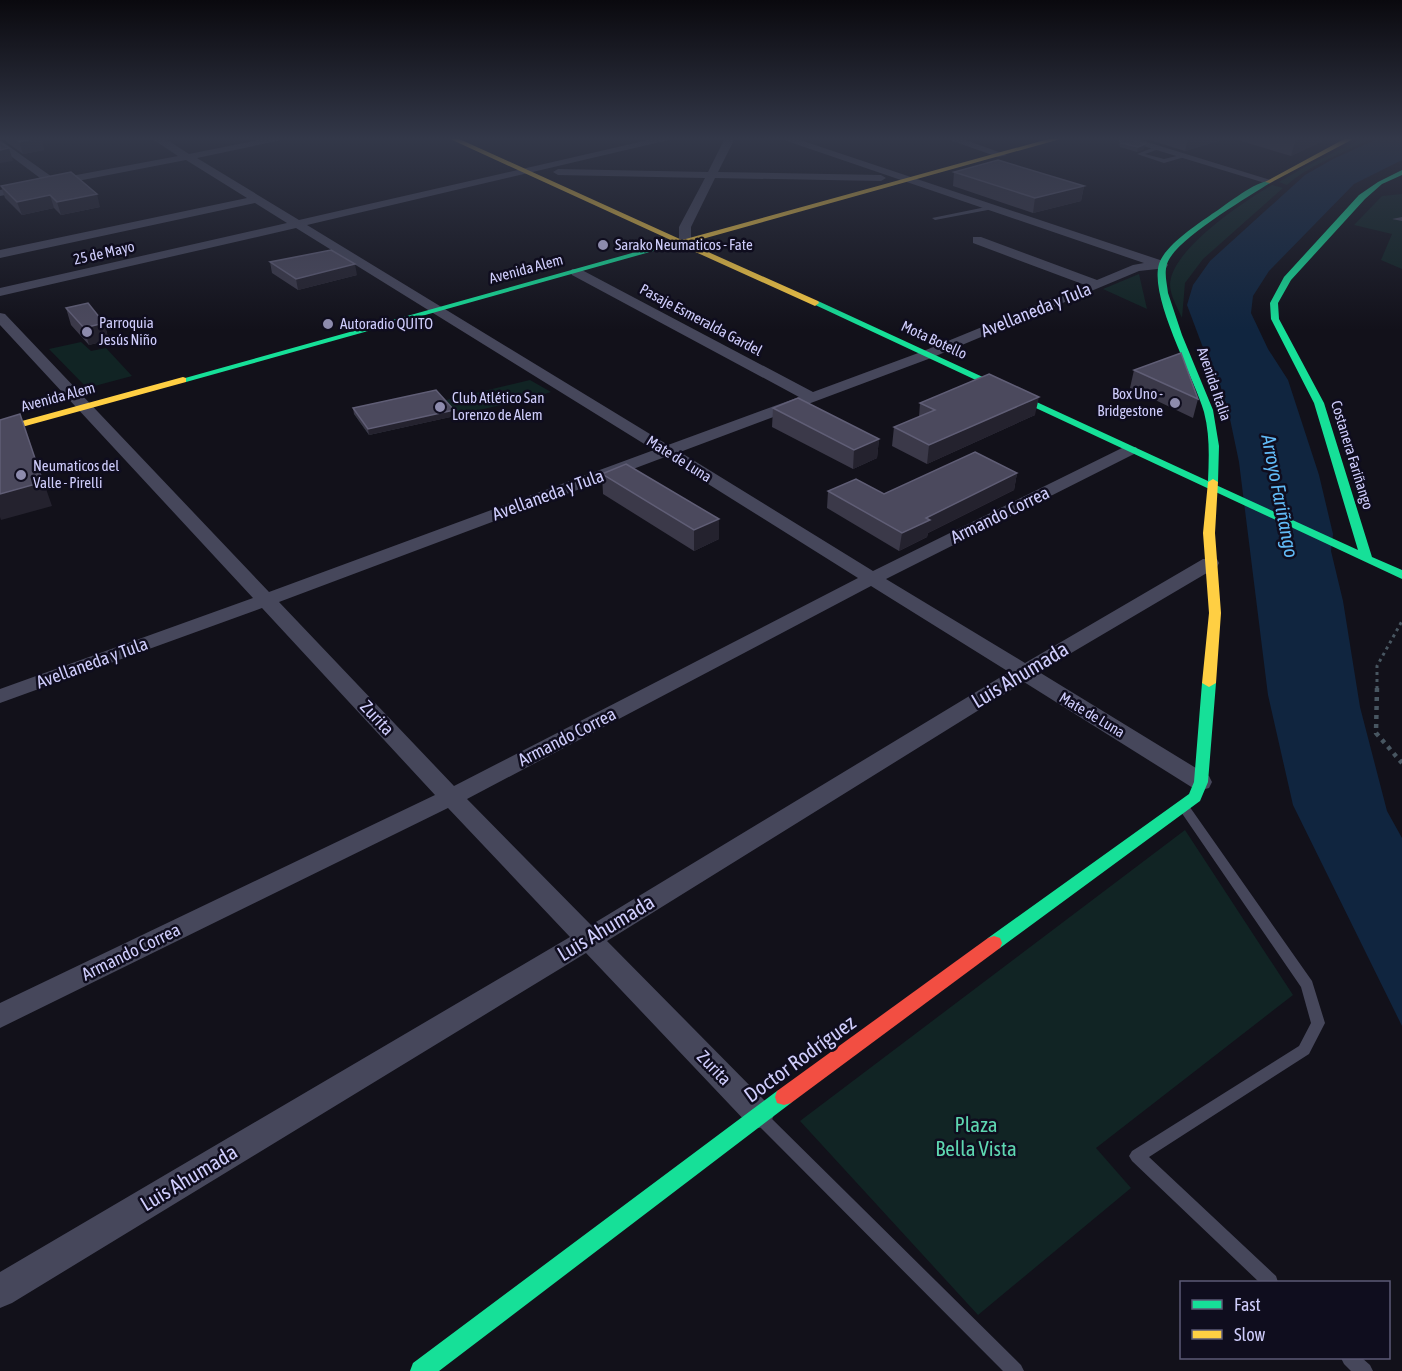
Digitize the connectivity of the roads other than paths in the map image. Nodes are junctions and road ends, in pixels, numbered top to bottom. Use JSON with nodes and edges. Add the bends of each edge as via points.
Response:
{"nodes":[{"id":1,"x":242,"y":202,"type":"edge"},
{"id":2,"x":261,"y":202,"type":"edge"},
{"id":3,"x":394,"y":202,"type":"edge"},
{"id":4,"x":594,"y":202,"type":"edge"},
{"id":5,"x":698,"y":202,"type":"edge"},
{"id":6,"x":830,"y":202,"type":"edge"},
{"id":7,"x":973,"y":202,"type":"edge"},
{"id":8,"x":1235,"y":202,"type":"edge"},
{"id":9,"x":1357,"y":202,"type":"edge"},
{"id":10,"x":991,"y":208,"type":"junction"},
{"id":11,"x":935,"y":218,"type":"dead end"},
{"id":12,"x":297,"y":224,"type":"junction"},
{"id":13,"x":977,"y":240,"type":"dead end"},
{"id":14,"x":685,"y":242,"type":"junction"},
{"id":15,"x":0,"y":254,"type":"edge"},
{"id":16,"x":1162,"y":265,"type":"junction"},
{"id":17,"x":576,"y":272,"type":"junction"},
{"id":18,"x":1098,"y":285,"type":"junction"},
{"id":19,"x":0,"y":292,"type":"edge"},
{"id":20,"x":439,"y":310,"type":"junction"},
{"id":21,"x":0,"y":316,"type":"edge"},
{"id":22,"x":926,"y":355,"type":"junction"},
{"id":23,"x":811,"y":398,"type":"junction"},
{"id":24,"x":84,"y":406,"type":"junction"},
{"id":25,"x":0,"y":429,"type":"edge"},
{"id":26,"x":1130,"y":450,"type":"junction"},
{"id":27,"x":666,"y":451,"type":"junction"},
{"id":28,"x":1216,"y":460,"type":"junction"},
{"id":29,"x":1160,"y":464,"type":"junction"},
{"id":30,"x":1211,"y":487,"type":"junction"},
{"id":31,"x":1367,"y":559,"type":"junction"},
{"id":32,"x":1210,"y":563,"type":"junction"},
{"id":33,"x":1402,"y":575,"type":"edge"},
{"id":34,"x":871,"y":579,"type":"junction"},
{"id":35,"x":265,"y":600,"type":"junction"},
{"id":36,"x":1023,"y":673,"type":"junction"},
{"id":37,"x":0,"y":696,"type":"edge"},
{"id":38,"x":1201,"y":782,"type":"junction"},
{"id":39,"x":451,"y":797,"type":"junction"},
{"id":40,"x":1183,"y":806,"type":"junction"},
{"id":41,"x":590,"y":938,"type":"junction"},
{"id":42,"x":0,"y":1016,"type":"edge"},
{"id":43,"x":759,"y":1115,"type":"junction"},
{"id":44,"x":1269,"y":1281,"type":"edge"},
{"id":45,"x":0,"y":1291,"type":"edge"},
{"id":46,"x":1351,"y":1359,"type":"edge"},
{"id":47,"x":421,"y":1371,"type":"edge"},
{"id":48,"x":1015,"y":1371,"type":"edge"},
{"id":49,"x":1364,"y":1371,"type":"edge"}],
"edges":[{"from":1,"to":15,"type":"street"},
{"from":2,"to":12,"type":"street","name":"Mate de Luna"},
{"from":3,"to":12,"type":"street","name":"25 de Mayo"},
{"from":4,"to":14,"type":"street","name":"Mota Botello"},
{"from":5,"to":14,"type":"street","via":[[685,227]]},
{"from":6,"to":14,"type":"street","name":"Avenida Alem"},
{"from":7,"to":10,"type":"street"},
{"from":8,"to":16,"type":"street","via":[[1174,250]]},
{"from":9,"to":31,"type":"street","name":"Costanera Fariñango","via":[[1287,279],[1274,303],[1275,319],[1319,403]]},
{"from":10,"to":11,"type":"lane"},
{"from":10,"to":16,"type":"street"},
{"from":12,"to":19,"type":"street","name":"25 de Mayo"},
{"from":12,"to":20,"type":"street","name":"Mate de Luna"},
{"from":13,"to":18,"type":"street"},
{"from":14,"to":17,"type":"street","name":"Avenida Alem"},
{"from":14,"to":22,"type":"street","name":"Mota Botello"},
{"from":16,"to":18,"type":"street","name":"Avellaneda y Tula","via":[[1137,268]]},
{"from":16,"to":28,"type":"street","name":"Avenida Italia","via":[[1162,289],[1208,410]]},
{"from":17,"to":20,"type":"street","name":"Avenida Alem"},
{"from":17,"to":23,"type":"street","name":"Pasaje Esmeralda Gardel"},
{"from":18,"to":22,"type":"street","name":"Avellaneda y Tula"},
{"from":20,"to":24,"type":"street","name":"Avenida Alem"},
{"from":20,"to":27,"type":"street","name":"Mate de Luna"},
{"from":21,"to":24,"type":"street","name":"Zurita"},
{"from":22,"to":23,"type":"street","name":"Avellaneda y Tula"},
{"from":22,"to":26,"type":"street","name":"Mota Botello"},
{"from":23,"to":27,"type":"street","name":"Avellaneda y Tula"},
{"from":24,"to":25,"type":"street","name":"Avenida Alem"},
{"from":24,"to":35,"type":"street","name":"Zurita"},
{"from":26,"to":29,"type":"street","name":"Mota Botello"},
{"from":26,"to":34,"type":"street","name":"Armando Correa"},
{"from":27,"to":34,"type":"street","name":"Mate de Luna"},
{"from":27,"to":35,"type":"street","name":"Avellaneda y Tula"},
{"from":28,"to":29,"type":"street","via":[[1201,465]]},
{"from":28,"to":30,"type":"street","name":"Avenida Italia"},
{"from":29,"to":30,"type":"street","name":"Mota Botello"},
{"from":30,"to":31,"type":"street","name":"Mota Botello"},
{"from":30,"to":32,"type":"street","name":"Avenida Italia"},
{"from":31,"to":33,"type":"street","name":"Mota Botello"},
{"from":32,"to":36,"type":"street","name":"Luis Ahumada"},
{"from":32,"to":38,"type":"street","name":"Avenida Italia","via":[[1215,613]]},
{"from":34,"to":36,"type":"street","name":"Mate de Luna"},
{"from":34,"to":39,"type":"street","name":"Armando Correa"},
{"from":35,"to":37,"type":"street","name":"Avellaneda y Tula"},
{"from":35,"to":39,"type":"street","name":"Zurita"},
{"from":36,"to":38,"type":"street","name":"Mate de Luna"},
{"from":36,"to":41,"type":"street","name":"Luis Ahumada"},
{"from":38,"to":40,"type":"street","name":"Doctor Rodríguez","via":[[1195,797]]},
{"from":39,"to":41,"type":"street","name":"Zurita"},
{"from":39,"to":42,"type":"street","name":"Armando Correa"},
{"from":40,"to":43,"type":"street","name":"Doctor Rodríguez"},
{"from":40,"to":44,"type":"lane","via":[[1307,985],[1318,1023],[1304,1050],[1137,1156]]},
{"from":41,"to":43,"type":"street","name":"Zurita"},
{"from":41,"to":45,"type":"street","name":"Luis Ahumada"},
{"from":43,"to":47,"type":"street","name":"Doctor Rodríguez"},
{"from":43,"to":48,"type":"lane"},
{"from":46,"to":49,"type":"lane"}]}
